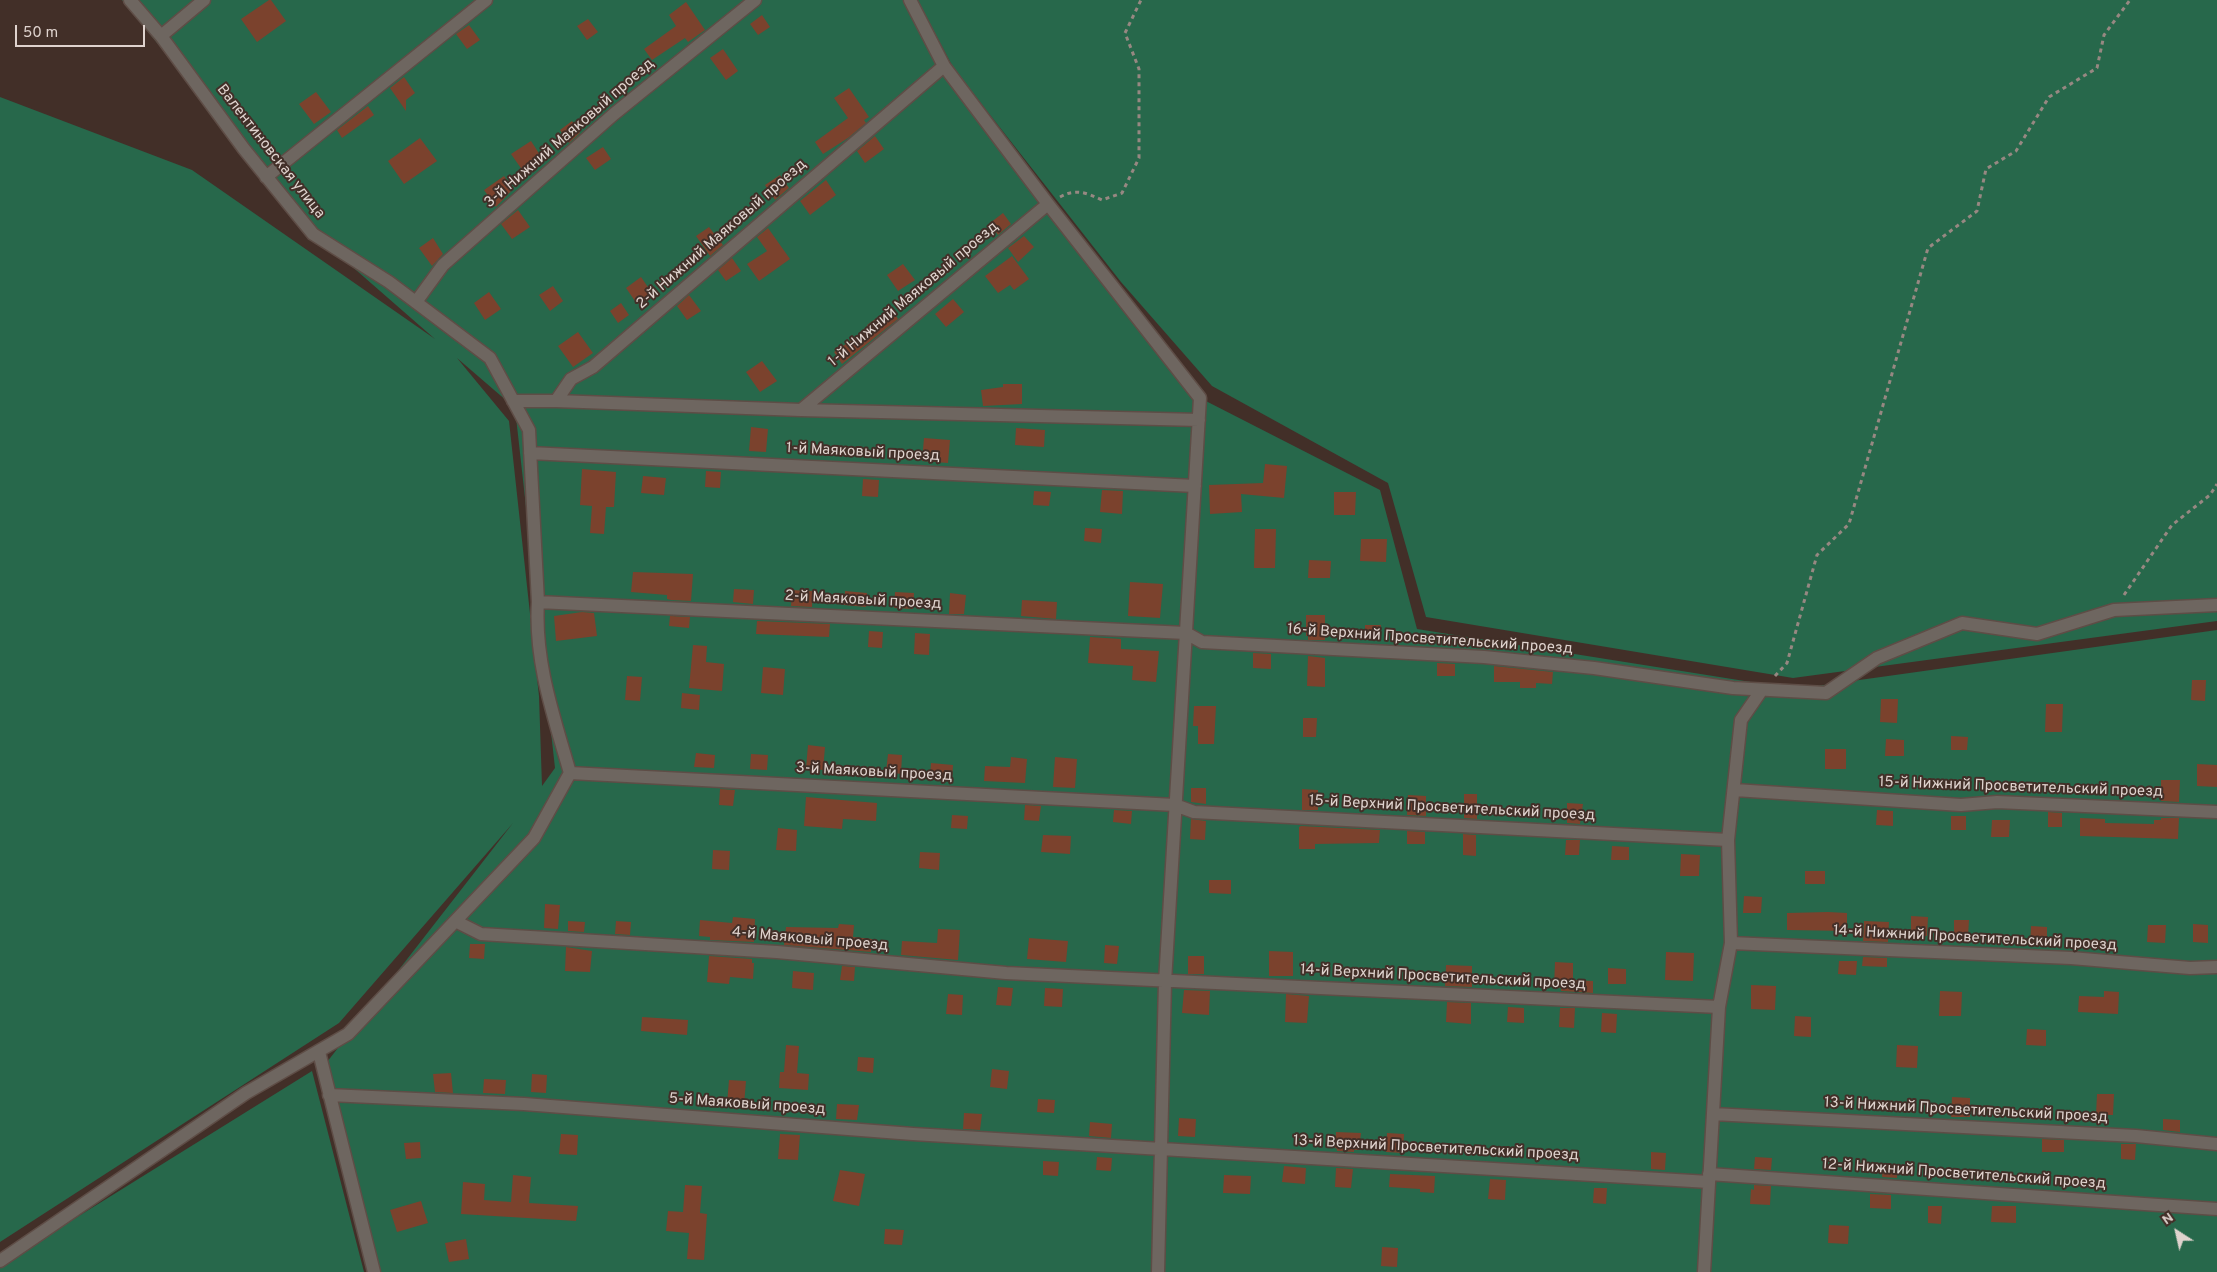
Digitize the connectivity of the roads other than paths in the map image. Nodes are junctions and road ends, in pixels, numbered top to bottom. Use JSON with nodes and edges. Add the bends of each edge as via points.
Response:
{"nodes":[{"id":1,"x":130,"y":0,"type":"edge"},
{"id":2,"x":204,"y":0,"type":"edge"},
{"id":3,"x":486,"y":0,"type":"edge"},
{"id":4,"x":755,"y":0,"type":"edge"},
{"id":5,"x":910,"y":0,"type":"edge"},
{"id":6,"x":161,"y":36,"type":"junction"},
{"id":7,"x":944,"y":66,"type":"junction"},
{"id":8,"x":266,"y":177,"type":"junction"},
{"id":9,"x":1048,"y":204,"type":"junction"},
{"id":10,"x":416,"y":302,"type":"junction"},
{"id":11,"x":513,"y":401,"type":"junction"},
{"id":12,"x":556,"y":401,"type":"junction"},
{"id":13,"x":801,"y":410,"type":"junction"},
{"id":14,"x":1199,"y":420,"type":"junction"},
{"id":15,"x":530,"y":453,"type":"junction"},
{"id":16,"x":1195,"y":486,"type":"junction"},
{"id":17,"x":538,"y":602,"type":"junction"},
{"id":18,"x":2217,"y":605,"type":"edge"},
{"id":19,"x":1186,"y":633,"type":"junction"},
{"id":20,"x":1760,"y":691,"type":"junction"},
{"id":21,"x":570,"y":773,"type":"junction"},
{"id":22,"x":1735,"y":790,"type":"junction"},
{"id":23,"x":1175,"y":805,"type":"junction"},
{"id":24,"x":2217,"y":812,"type":"edge"},
{"id":25,"x":1728,"y":840,"type":"junction"},
{"id":26,"x":456,"y":921,"type":"junction"},
{"id":27,"x":1731,"y":942,"type":"junction"},
{"id":28,"x":2217,"y":967,"type":"edge"},
{"id":29,"x":1165,"y":982,"type":"junction"},
{"id":30,"x":1719,"y":1007,"type":"junction"},
{"id":31,"x":318,"y":1052,"type":"junction"},
{"id":32,"x":329,"y":1095,"type":"junction"},
{"id":33,"x":1713,"y":1114,"type":"junction"},
{"id":34,"x":2217,"y":1144,"type":"edge"},
{"id":35,"x":1161,"y":1150,"type":"junction"},
{"id":36,"x":1709,"y":1178,"type":"junction"},
{"id":37,"x":2217,"y":1209,"type":"edge"},
{"id":38,"x":0,"y":1262,"type":"edge"},
{"id":39,"x":374,"y":1272,"type":"edge"},
{"id":40,"x":1158,"y":1272,"type":"edge"},
{"id":41,"x":1704,"y":1272,"type":"edge"}],
"edges":[{"from":1,"to":6,"type":"street","name":"Валентиновская улица"},
{"from":2,"to":6,"type":"street"},
{"from":3,"to":8,"type":"street"},
{"from":4,"to":10,"type":"street","name":"3-й Нижний Маяковый проезд","via":[[614,114],[443,265]]},
{"from":5,"to":7,"type":"street"},
{"from":6,"to":8,"type":"street","name":"Валентиновская улица"},
{"from":7,"to":9,"type":"street"},
{"from":7,"to":12,"type":"street","name":"2-й Нижний Маяковый проезд","via":[[593,367],[571,379]]},
{"from":8,"to":10,"type":"street","name":"Валентиновская улица","via":[[313,234]]},
{"from":9,"to":13,"type":"street","name":"1-й Нижний Маяковый проезд"},
{"from":9,"to":14,"type":"street","via":[[1200,398]]},
{"from":10,"to":11,"type":"street","name":"Валентиновская улица","via":[[490,358]]},
{"from":11,"to":12,"type":"street"},
{"from":11,"to":15,"type":"street","name":"Валентиновская улица","via":[[528,430]]},
{"from":12,"to":13,"type":"street"},
{"from":13,"to":14,"type":"street"},
{"from":14,"to":16,"type":"street"},
{"from":15,"to":16,"type":"street","name":"1-й Маяковый проезд"},
{"from":15,"to":17,"type":"street","name":"Валентиновская улица"},
{"from":16,"to":19,"type":"street"},
{"from":17,"to":19,"type":"street","name":"2-й Маяковый проезд"},
{"from":17,"to":21,"type":"street","name":"Валентиновская улица","via":[[536,628],[547,694]]},
{"from":18,"to":20,"type":"street","name":"16-й Верхний Просветительский проезд","via":[[2114,610],[2037,634],[1962,623],[1877,658],[1826,694]]},
{"from":19,"to":20,"type":"street","name":"16-й Верхний Просветительский проезд","via":[[1202,642],[1484,657]]},
{"from":19,"to":23,"type":"street"},
{"from":20,"to":22,"type":"street","via":[[1741,720]]},
{"from":21,"to":23,"type":"street","name":"3-й Маяковый проезд"},
{"from":21,"to":26,"type":"street","via":[[534,838]]},
{"from":22,"to":24,"type":"street","name":"15-й Нижний Просветительский проезд","via":[[1961,805],[1998,802]]},
{"from":22,"to":25,"type":"street"},
{"from":23,"to":25,"type":"street","name":"15-й Верхний Просветительский проезд","via":[[1194,812]]},
{"from":23,"to":29,"type":"street"},
{"from":25,"to":27,"type":"street"},
{"from":26,"to":29,"type":"street","name":"4-й Маяковый проезд","via":[[481,934],[777,952],[1006,973]]},
{"from":26,"to":31,"type":"street","via":[[348,1034]]},
{"from":27,"to":28,"type":"street","name":"14-й Нижний Просветительский проезд"},
{"from":27,"to":30,"type":"street"},
{"from":29,"to":30,"type":"street","name":"14-й Верхний Просветительский проезд"},
{"from":29,"to":35,"type":"street"},
{"from":30,"to":33,"type":"street"},
{"from":31,"to":32,"type":"street"},
{"from":31,"to":38,"type":"street","via":[[246,1093]]},
{"from":32,"to":35,"type":"street","name":"5-й Маяковый проезд","via":[[524,1104]]},
{"from":32,"to":39,"type":"street"},
{"from":33,"to":34,"type":"street","name":"13-й Нижний Просветительский проезд","via":[[2127,1136]]},
{"from":33,"to":36,"type":"street"},
{"from":35,"to":36,"type":"street","name":"13-й Верхний Просветительский проезд"},
{"from":35,"to":40,"type":"street"},
{"from":36,"to":37,"type":"street","name":"12-й Нижний Просветительский проезд"},
{"from":36,"to":41,"type":"street"}]}
